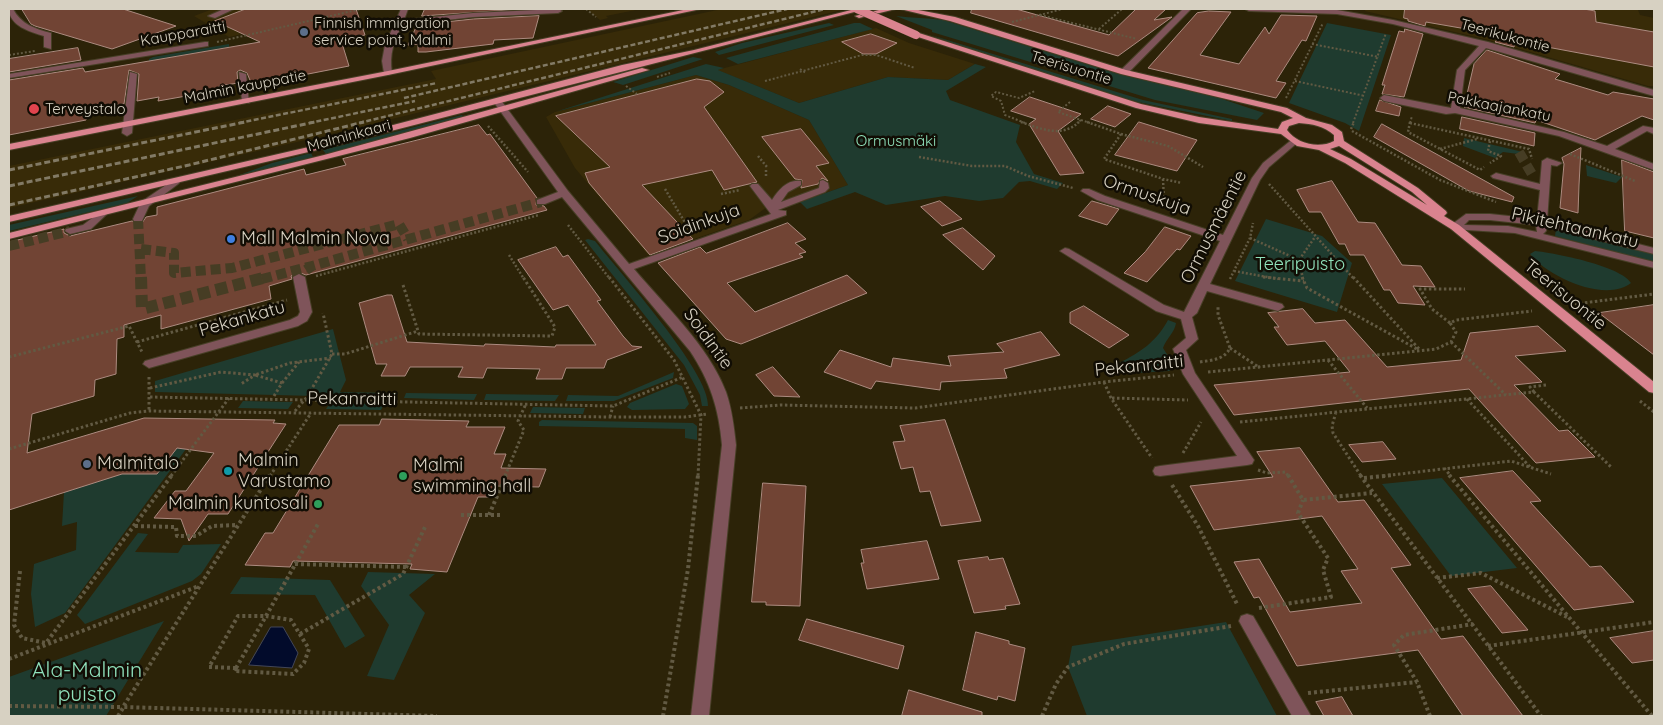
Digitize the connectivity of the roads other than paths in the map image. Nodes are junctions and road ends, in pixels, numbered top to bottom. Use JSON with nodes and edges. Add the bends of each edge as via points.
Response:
{"nodes":[{"id":1,"x":230,"y":9,"type":"edge"},
{"id":2,"x":404,"y":9,"type":"edge"},
{"id":3,"x":669,"y":9,"type":"edge"},
{"id":4,"x":697,"y":9,"type":"edge"},
{"id":5,"x":857,"y":9,"type":"edge"},
{"id":6,"x":862,"y":9,"type":"edge"},
{"id":7,"x":892,"y":9,"type":"edge"},
{"id":8,"x":904,"y":9,"type":"edge"},
{"id":9,"x":930,"y":9,"type":"edge"},
{"id":10,"x":1187,"y":9,"type":"edge"},
{"id":11,"x":1249,"y":9,"type":"edge"},
{"id":12,"x":558,"y":11,"type":"dead end"},
{"id":13,"x":1347,"y":11,"type":"edge"},
{"id":14,"x":11,"y":12,"type":"edge"},
{"id":15,"x":212,"y":16,"type":"dead end"},
{"id":16,"x":535,"y":16,"type":"dead end"},
{"id":17,"x":952,"y":19,"type":"junction"},
{"id":18,"x":417,"y":22,"type":"junction"},
{"id":19,"x":399,"y":23,"type":"junction"},
{"id":20,"x":812,"y":23,"type":"junction"},
{"id":21,"x":591,"y":31,"type":"junction"},
{"id":22,"x":205,"y":44,"type":"road end"},
{"id":23,"x":1485,"y":44,"type":"junction"},
{"id":24,"x":48,"y":47,"type":"dead end"},
{"id":25,"x":694,"y":52,"type":"junction"},
{"id":26,"x":388,"y":70,"type":"junction"},
{"id":27,"x":1124,"y":72,"type":"junction"},
{"id":28,"x":133,"y":74,"type":"dead end"},
{"id":29,"x":242,"y":74,"type":"dead end"},
{"id":30,"x":9,"y":76,"type":"edge"},
{"id":31,"x":1654,"y":93,"type":"edge"},
{"id":32,"x":245,"y":98,"type":"junction"},
{"id":33,"x":1384,"y":98,"type":"road end"},
{"id":34,"x":497,"y":101,"type":"junction"},
{"id":35,"x":1251,"y":103,"type":"junction"},
{"id":36,"x":504,"y":110,"type":"junction"},
{"id":37,"x":1455,"y":110,"type":"junction"},
{"id":38,"x":1304,"y":121,"type":"junction"},
{"id":39,"x":1289,"y":122,"type":"junction"},
{"id":40,"x":128,"y":124,"type":"junction"},
{"id":41,"x":1654,"y":131,"type":"edge"},
{"id":42,"x":1283,"y":132,"type":"junction"},
{"id":43,"x":9,"y":139,"type":"edge"},
{"id":44,"x":1294,"y":141,"type":"junction"},
{"id":45,"x":1339,"y":142,"type":"junction"},
{"id":46,"x":9,"y":147,"type":"edge"},
{"id":47,"x":1320,"y":147,"type":"junction"},
{"id":48,"x":1608,"y":149,"type":"junction"},
{"id":49,"x":1557,"y":163,"type":"dead end"},
{"id":50,"x":1654,"y":166,"type":"edge"},
{"id":51,"x":1496,"y":176,"type":"dead end"},
{"id":52,"x":1533,"y":176,"type":"tunnel mouth"},
{"id":53,"x":175,"y":182,"type":"junction"},
{"id":54,"x":798,"y":183,"type":"dead end"},
{"id":55,"x":823,"y":183,"type":"dead end"},
{"id":56,"x":755,"y":186,"type":"dead end"},
{"id":57,"x":1544,"y":188,"type":"junction"},
{"id":58,"x":1086,"y":191,"type":"road end"},
{"id":59,"x":564,"y":193,"type":"junction"},
{"id":60,"x":541,"y":202,"type":"tunnel mouth"},
{"id":61,"x":145,"y":204,"type":"junction"},
{"id":62,"x":776,"y":213,"type":"junction"},
{"id":63,"x":103,"y":214,"type":"junction"},
{"id":64,"x":9,"y":219,"type":"edge"},
{"id":65,"x":138,"y":219,"type":"tunnel mouth"},
{"id":66,"x":1542,"y":223,"type":"junction"},
{"id":67,"x":1455,"y":227,"type":"junction"},
{"id":68,"x":70,"y":232,"type":"tunnel mouth"},
{"id":69,"x":9,"y":236,"type":"edge"},
{"id":70,"x":1540,"y":236,"type":"junction"},
{"id":71,"x":1226,"y":239,"type":"junction"},
{"id":72,"x":1065,"y":251,"type":"dead end"},
{"id":73,"x":1654,"y":251,"type":"edge"},
{"id":74,"x":1654,"y":265,"type":"edge"},
{"id":75,"x":627,"y":268,"type":"junction"},
{"id":76,"x":299,"y":277,"type":"dead end"},
{"id":77,"x":1204,"y":286,"type":"junction"},
{"id":78,"x":1278,"y":307,"type":"dead end"},
{"id":79,"x":1186,"y":316,"type":"junction"},
{"id":80,"x":149,"y":364,"type":"road end"},
{"id":81,"x":1654,"y":389,"type":"edge"},
{"id":82,"x":1167,"y":471,"type":"road end"},
{"id":83,"x":1244,"y":616,"type":"road end"},
{"id":84,"x":700,"y":716,"type":"edge"},
{"id":85,"x":1302,"y":716,"type":"edge"}],
"edges":[{"from":1,"to":15,"type":"street"},
{"from":2,"to":19,"type":"street"},
{"from":3,"to":21,"type":"main road","name":"Malmin kauppatie"},
{"from":4,"to":21,"type":"main road","name":"Malmin kauppatie"},
{"from":5,"to":42,"type":"main road","name":"Teerisuontie","bridge":true,"via":[[916,35],[1148,108],[1199,120]]},
{"from":6,"to":20,"type":"main road","name":"Malminkaari"},
{"from":7,"to":20,"type":"main road","name":"Malminkaari"},
{"from":8,"to":17,"type":"main road","name":"Teerisuontie"},
{"from":9,"to":17,"type":"main road","name":"Teerisuontie"},
{"from":10,"to":27,"type":"street"},
{"from":11,"to":13,"type":"street","name":"Teerikukontie"},
{"from":12,"to":18,"type":"street","via":[[473,15]]},
{"from":13,"to":23,"type":"street","name":"Teerikukontie"},
{"from":14,"to":24,"type":"street","via":[[28,29],[48,34]]},
{"from":16,"to":18,"type":"street"},
{"from":17,"to":27,"type":"main road","name":"Teerisuontie"},
{"from":18,"to":19,"type":"street"},
{"from":19,"to":26,"type":"street","via":[[386,48]]},
{"from":20,"to":25,"type":"main road","name":"Malminkaari"},
{"from":21,"to":26,"type":"main road","name":"Malmin kauppatie"},
{"from":22,"to":30,"type":"street","name":"Kaupparaitti"},
{"from":23,"to":31,"type":"street","name":"Teerikukontie"},
{"from":23,"to":37,"type":"street","via":[[1461,70]]},
{"from":25,"to":34,"type":"main road","name":"Malminkaari"},
{"from":25,"to":36,"type":"main road","name":"Malminkaari","via":[[653,68]]},
{"from":26,"to":32,"type":"main road","name":"Malmin kauppatie"},
{"from":27,"to":35,"type":"main road","name":"Teerisuontie"},
{"from":28,"to":40,"type":"street"},
{"from":29,"to":32,"type":"street"},
{"from":32,"to":40,"type":"main road","name":"Malmin kauppatie"},
{"from":33,"to":37,"type":"street","name":"Pakkaajankatu"},
{"from":34,"to":36,"type":"street","name":"Soidintie"},
{"from":34,"to":53,"type":"main road","name":"Malminkaari"},
{"from":35,"to":38,"type":"main road","name":"Teerisuontie","via":[[1284,110]]},
{"from":35,"to":39,"type":"main road","name":"Teerisuontie"},
{"from":36,"to":59,"type":"street","name":"Soidintie"},
{"from":36,"to":61,"type":"main road","name":"Malminkaari"},
{"from":37,"to":48,"type":"street","name":"Pakkaajankatu","via":[[1561,134]]},
{"from":38,"to":39,"type":"main road"},
{"from":38,"to":45,"type":"main road","name":"Teerisuontie","via":[[1332,129],[1338,134]]},
{"from":39,"to":42,"type":"main road","via":[[1282,128]]},
{"from":40,"to":43,"type":"main road","name":"Malmin kauppatie"},
{"from":40,"to":46,"type":"main road","name":"Malmin kauppatie"},
{"from":41,"to":48,"type":"street","via":[[1646,128]]},
{"from":42,"to":44,"type":"main road"},
{"from":44,"to":47,"type":"main road"},
{"from":44,"to":71,"type":"street","name":"Ormusmäentie","via":[[1266,165],[1255,180]]},
{"from":45,"to":47,"type":"main road"},
{"from":45,"to":67,"type":"main road","name":"Teerisuontie","via":[[1415,190]]},
{"from":47,"to":67,"type":"main road","name":"Teerisuontie"},
{"from":48,"to":50,"type":"street","name":"Pakkaajankatu"},
{"from":49,"to":57,"type":"street","via":[[1547,161]]},
{"from":51,"to":57,"type":"street"},
{"from":52,"to":57,"type":"street"},
{"from":53,"to":61,"type":"street"},
{"from":53,"to":64,"type":"main road","name":"Malminkaari"},
{"from":54,"to":62,"type":"street","via":[[788,187],[776,200]]},
{"from":55,"to":62,"type":"street","name":"Soidinkuja","via":[[822,190]]},
{"from":56,"to":62,"type":"street"},
{"from":57,"to":66,"type":"street"},
{"from":58,"to":71,"type":"street","name":"Ormuskuja"},
{"from":59,"to":60,"type":"street"},
{"from":59,"to":75,"type":"street","name":"Soidintie"},
{"from":61,"to":63,"type":"main road","name":"Malminkaari"},
{"from":61,"to":65,"type":"street"},
{"from":62,"to":75,"type":"street","name":"Soidinkuja"},
{"from":63,"to":68,"type":"street","via":[[87,227]]},
{"from":63,"to":69,"type":"main road","name":"Malminkaari"},
{"from":66,"to":67,"type":"street","name":"Pikitehtaankatu","via":[[1479,216],[1466,217]]},
{"from":66,"to":70,"type":"street"},
{"from":66,"to":73,"type":"street","name":"Pikitehtaankatu"},
{"from":67,"to":70,"type":"street","name":"Pikitehtaankatu","via":[[1477,230],[1504,228]]},
{"from":67,"to":81,"type":"main road","name":"Teerisuontie"},
{"from":70,"to":74,"type":"street","name":"Pikitehtaankatu"},
{"from":71,"to":77,"type":"street","name":"Ormusmäentie"},
{"from":72,"to":79,"type":"street","via":[[1160,308]]},
{"from":75,"to":84,"type":"street","name":"Soidintie","via":[[710,370],[726,410],[729,445]]},
{"from":76,"to":80,"type":"street","name":"Pekankatu","via":[[306,315],[290,325]]},
{"from":77,"to":78,"type":"street"},
{"from":77,"to":79,"type":"street","name":"Ormusmäentie"},
{"from":79,"to":82,"type":"street","via":[[1192,339],[1179,349],[1187,368],[1247,460]]},
{"from":83,"to":85,"type":"street"}]}
